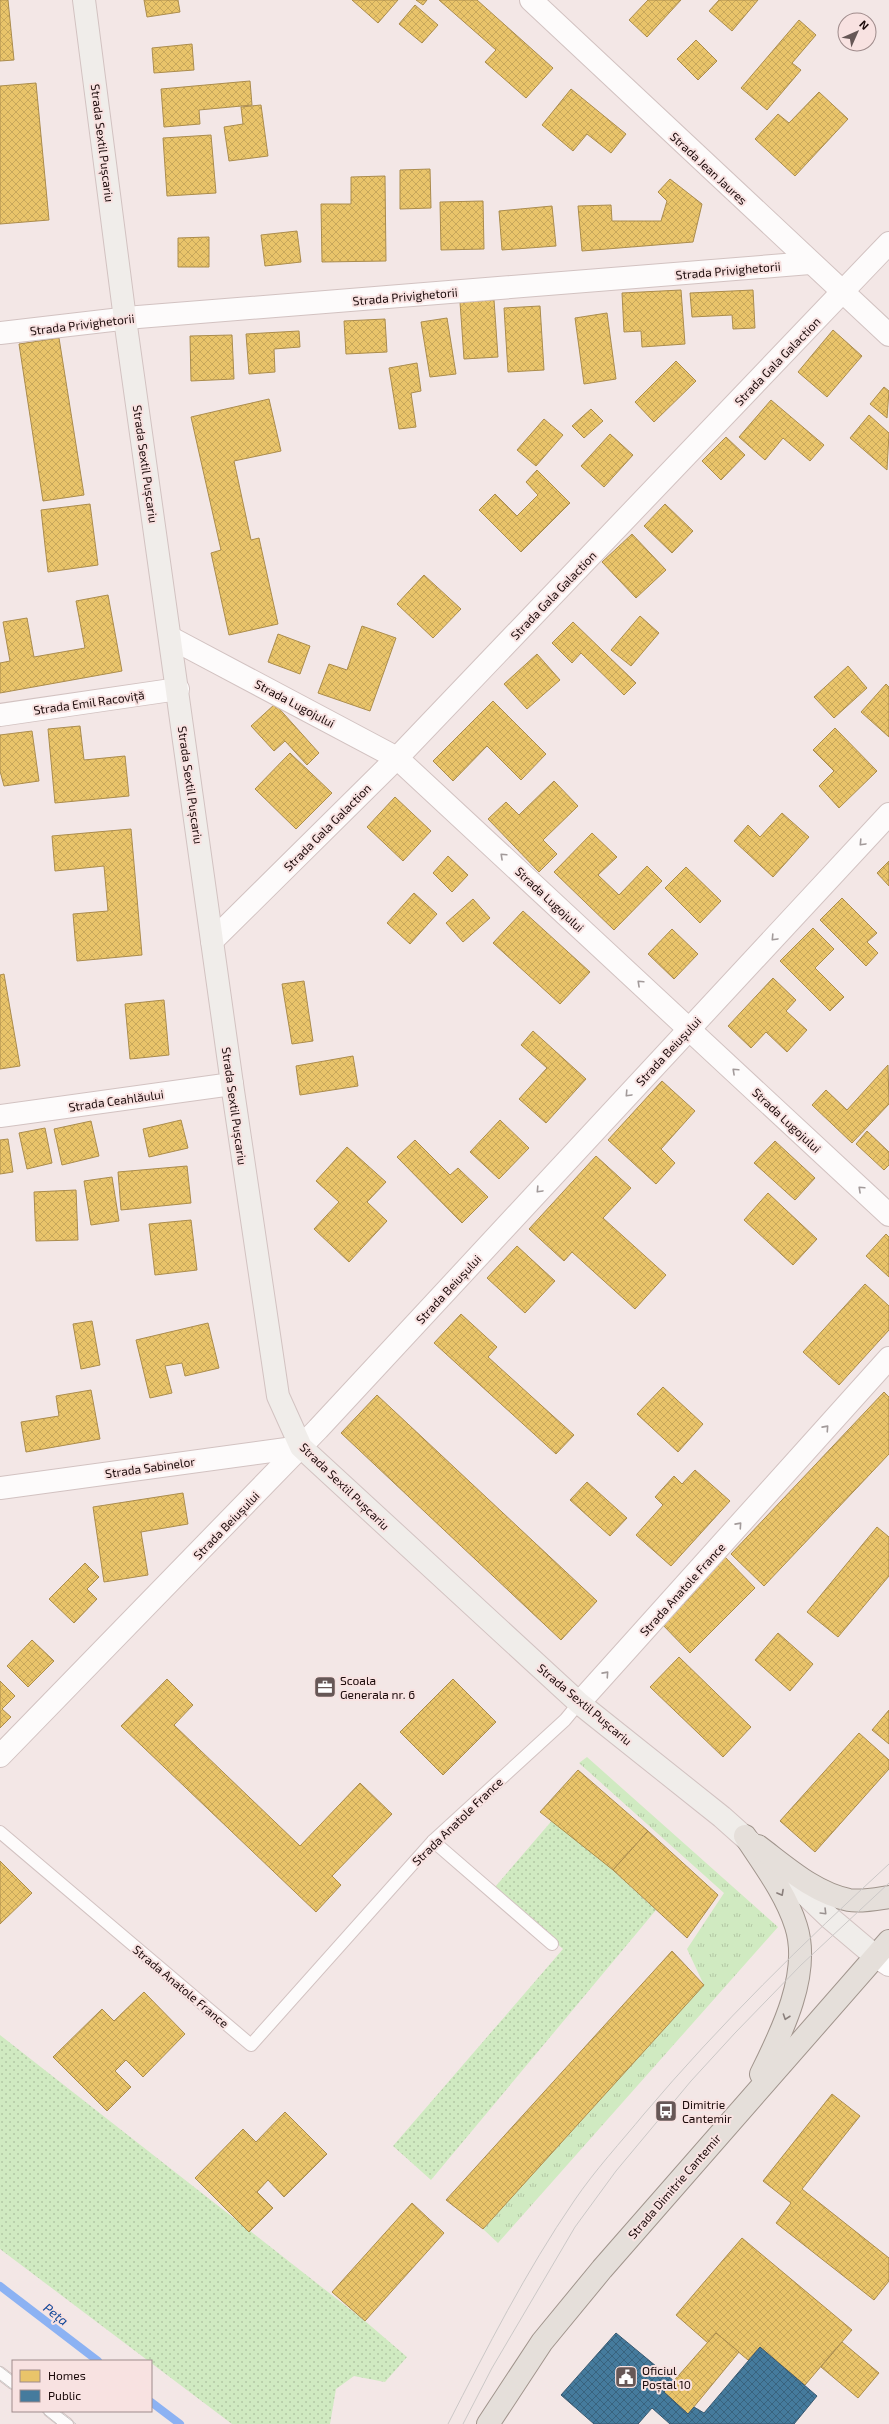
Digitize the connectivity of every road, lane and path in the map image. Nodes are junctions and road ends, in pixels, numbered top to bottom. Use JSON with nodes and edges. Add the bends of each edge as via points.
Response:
{"nodes":[{"id":1,"x":84,"y":0,"type":"edge"},
{"id":2,"x":531,"y":0,"type":"edge"},
{"id":3,"x":889,"y":243,"type":"edge"},
{"id":4,"x":810,"y":263,"type":"junction"},
{"id":5,"x":843,"y":292,"type":"junction"},
{"id":6,"x":125,"y":319,"type":"junction"},
{"id":7,"x":0,"y":333,"type":"edge"},
{"id":8,"x":889,"y":335,"type":"edge"},
{"id":9,"x":171,"y":638,"type":"junction"},
{"id":10,"x":178,"y":689,"type":"junction"},
{"id":11,"x":0,"y":715,"type":"edge"},
{"id":12,"x":397,"y":758,"type":"junction"},
{"id":13,"x":889,"y":814,"type":"edge"},
{"id":14,"x":212,"y":941,"type":"junction"},
{"id":15,"x":689,"y":1028,"type":"junction"},
{"id":16,"x":232,"y":1084,"type":"junction"},
{"id":17,"x":0,"y":1116,"type":"edge"},
{"id":18,"x":889,"y":1215,"type":"edge"},
{"id":19,"x":889,"y":1358,"type":"edge"},
{"id":20,"x":301,"y":1447,"type":"junction"},
{"id":21,"x":0,"y":1488,"type":"edge"},
{"id":22,"x":579,"y":1703,"type":"junction"},
{"id":23,"x":0,"y":1756,"type":"edge"},
{"id":24,"x":0,"y":1832,"type":"edge"},
{"id":25,"x":745,"y":1836,"type":"junction"},
{"id":26,"x":433,"y":1842,"type":"junction"},
{"id":27,"x":889,"y":1897,"type":"edge"},
{"id":28,"x":552,"y":1944,"type":"dead end"},
{"id":29,"x":884,"y":1954,"type":"edge"},
{"id":30,"x":748,"y":2100,"type":"junction"},
{"id":31,"x":0,"y":2373,"type":"edge"},
{"id":32,"x":12,"y":2382,"type":"edge"},
{"id":33,"x":51,"y":2412,"type":"edge"},
{"id":34,"x":67,"y":2424,"type":"edge"},
{"id":35,"x":488,"y":2424,"type":"edge"}],
"edges":[{"from":1,"to":6,"type":"street","name":"Strada Sextil Pușcariu"},
{"from":2,"to":4,"type":"street","name":"Strada Jean Jaures"},
{"from":3,"to":5,"type":"street","name":"Strada Gala Galaction"},
{"from":4,"to":5,"type":"street","name":"Strada Jean Jaures"},
{"from":4,"to":6,"type":"street","name":"Strada Privighetorii"},
{"from":5,"to":8,"type":"street","name":"Strada Jean Jaures"},
{"from":5,"to":12,"type":"street","name":"Strada Gala Galaction"},
{"from":6,"to":7,"type":"street","name":"Strada Privighetorii"},
{"from":6,"to":9,"type":"street","name":"Strada Sextil Pușcariu"},
{"from":9,"to":10,"type":"street","name":"Strada Sextil Pușcariu"},
{"from":9,"to":12,"type":"street","name":"Strada Lugojului"},
{"from":10,"to":11,"type":"street","name":"Strada Emil Racoviță"},
{"from":10,"to":14,"type":"street","name":"Strada Sextil Pușcariu"},
{"from":12,"to":14,"type":"street","name":"Strada Gala Galaction"},
{"from":15,"to":12,"type":"street","name":"Strada Lugojului","one_way":true},
{"from":13,"to":15,"type":"street","name":"Strada Beiușului","one_way":true},
{"from":14,"to":16,"type":"street","name":"Strada Sextil Pușcariu"},
{"from":18,"to":15,"type":"street","name":"Strada Lugojului","one_way":true},
{"from":15,"to":20,"type":"street","name":"Strada Beiușului","one_way":true},
{"from":16,"to":17,"type":"street","name":"Strada Ceahlăului"},
{"from":16,"to":20,"type":"street","name":"Strada Sextil Pușcariu","via":[[278,1396]]},
{"from":22,"to":19,"type":"street","name":"Strada Anatole France","one_way":true},
{"from":20,"to":21,"type":"street","name":"Strada Sabinelor"},
{"from":20,"to":22,"type":"street","name":"Strada Sextil Pușcariu"},
{"from":20,"to":23,"type":"street","name":"Strada Beiușului"},
{"from":22,"to":25,"type":"street","name":"Strada Sextil Pușcariu"},
{"from":22,"to":26,"type":"lane","name":"Strada Anatole France","via":[[565,1720]]},
{"from":24,"to":26,"type":"lane","name":"Strada Anatole France","via":[[250,2046]]},
{"from":25,"to":27,"type":"main road","via":[[811,1884],[831,1895],[850,1900]]},
{"from":25,"to":29,"type":"street","name":"Strada Sextil Pușcariu","one_way":true,"via":[[830,1918]]},
{"from":25,"to":30,"type":"main road","one_way":true,"via":[[790,1911],[799,1939],[801,1964],[780,2037]]},
{"from":26,"to":28,"type":"lane"},
{"from":29,"to":30,"type":"main road","name":"Strada Dimitrie Cantemir"},
{"from":30,"to":35,"type":"main road","name":"Strada Dimitrie Cantemir","via":[[542,2342]]},
{"from":31,"to":32,"type":"lane"},
{"from":33,"to":34,"type":"lane"}]}
